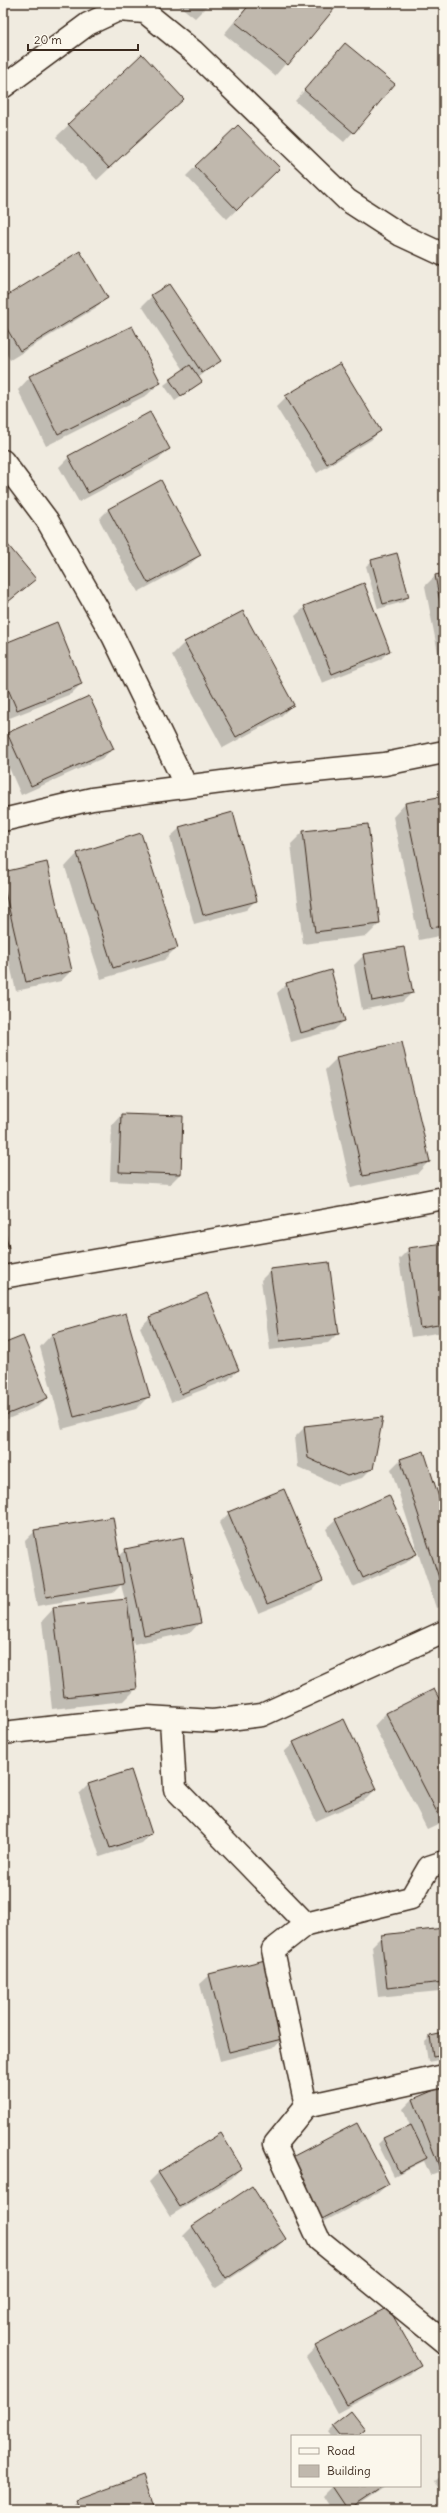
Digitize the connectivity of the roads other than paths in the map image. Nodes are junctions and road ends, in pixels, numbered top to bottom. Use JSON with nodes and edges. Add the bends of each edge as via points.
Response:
{"nodes":[{"id":1,"x":3,"y":87,"type":"edge"},
{"id":2,"x":444,"y":255,"type":"edge"},
{"id":3,"x":3,"y":461,"type":"edge"},
{"id":4,"x":444,"y":752,"type":"edge"},
{"id":5,"x":186,"y":786,"type":"junction"},
{"id":6,"x":3,"y":820,"type":"edge"},
{"id":7,"x":444,"y":1198,"type":"edge"},
{"id":8,"x":3,"y":1277,"type":"edge"},
{"id":9,"x":443,"y":1634,"type":"edge"},
{"id":10,"x":171,"y":1719,"type":"junction"},
{"id":11,"x":3,"y":1733,"type":"edge"},
{"id":12,"x":444,"y":1862,"type":"edge"},
{"id":13,"x":306,"y":1924,"type":"junction"},
{"id":14,"x":444,"y":2076,"type":"edge"},
{"id":15,"x":306,"y":2106,"type":"junction"},
{"id":16,"x":444,"y":2342,"type":"edge"}],
"edges":[{"from":1,"to":2,"type":"street","via":[[88,24],[118,10],[145,12],[193,51],[347,200],[401,235]]},
{"from":3,"to":5,"type":"street","via":[[47,520],[113,636]]},
{"from":4,"to":5,"type":"street","via":[[386,764]]},
{"from":5,"to":6,"type":"street","via":[[92,799]]},
{"from":7,"to":8,"type":"street"},
{"from":9,"to":10,"type":"street","via":[[262,1715],[213,1721]]},
{"from":10,"to":11,"type":"street","via":[[147,1717]]},
{"from":10,"to":13,"type":"street","via":[[175,1789]]},
{"from":12,"to":13,"type":"street","via":[[428,1867],[412,1898]]},
{"from":13,"to":15,"type":"street","via":[[273,1950]]},
{"from":14,"to":15,"type":"street"},
{"from":15,"to":16,"type":"street","via":[[275,2144],[319,2240]]}]}
